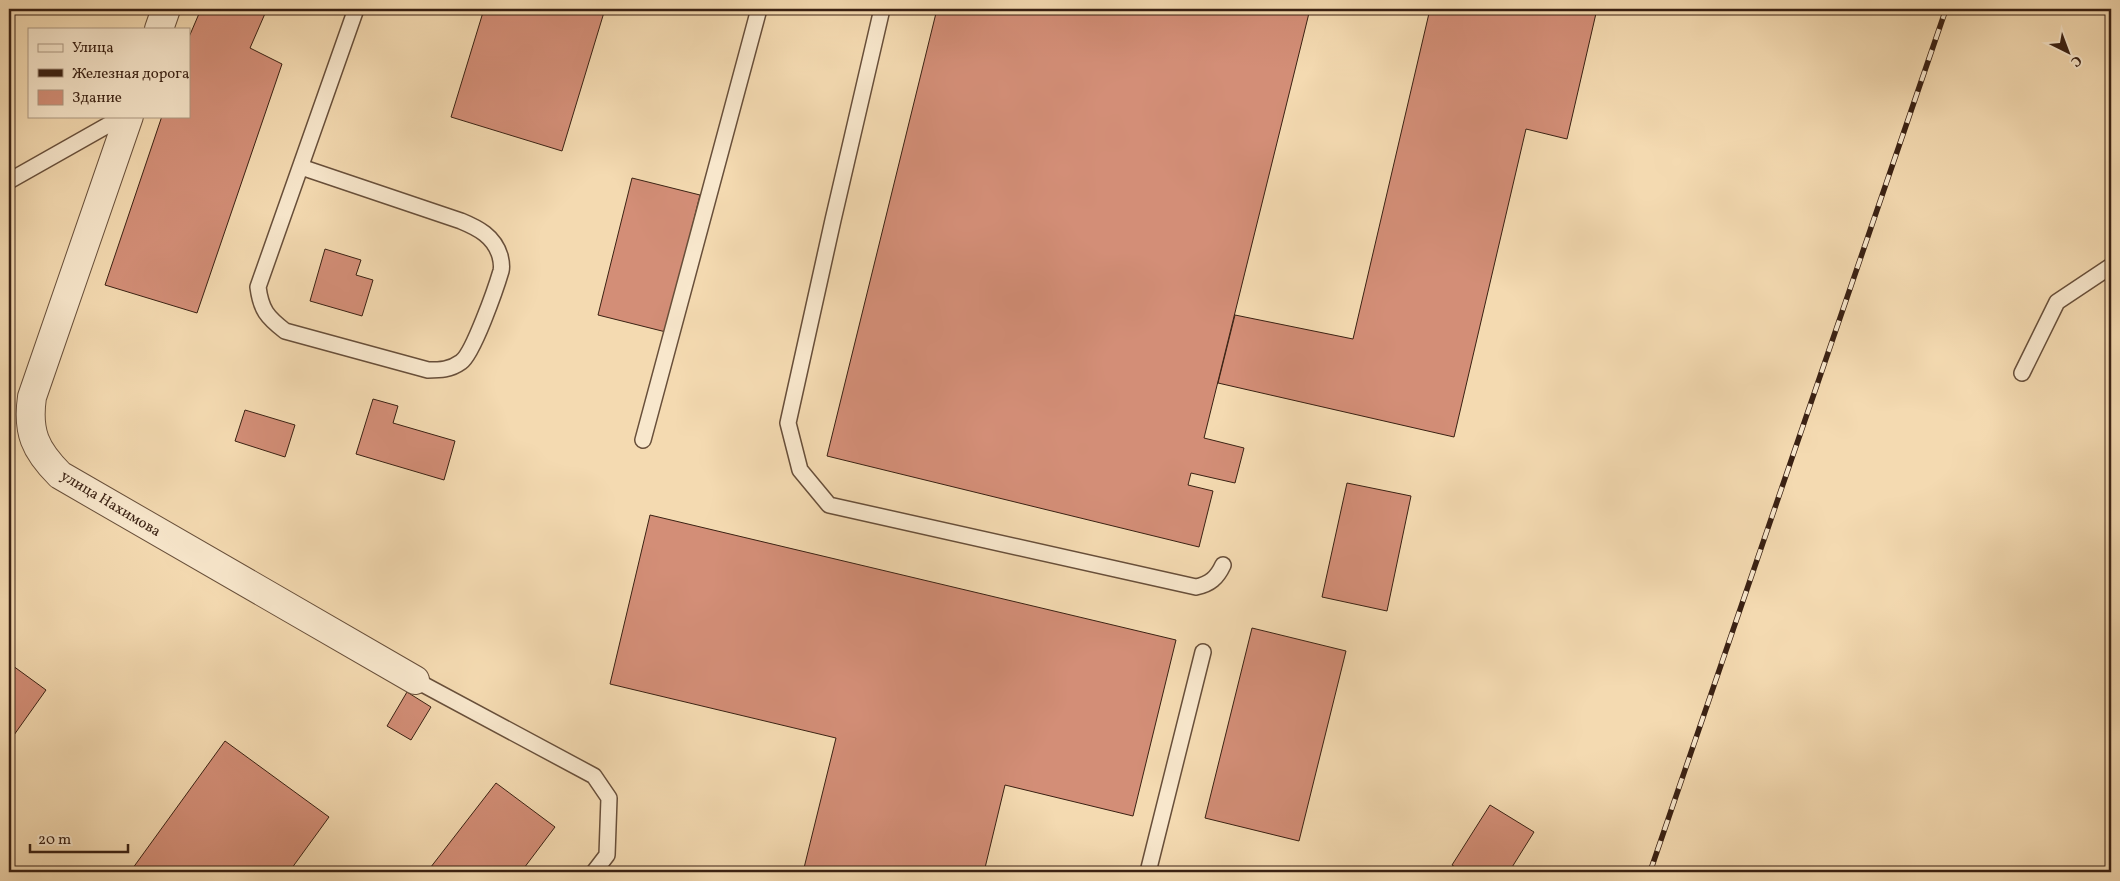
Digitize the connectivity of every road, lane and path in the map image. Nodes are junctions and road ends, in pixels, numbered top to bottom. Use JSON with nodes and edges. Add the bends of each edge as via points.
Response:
{"nodes":[{"id":1,"x":166,"y":9,"type":"edge"},
{"id":2,"x":356,"y":9,"type":"edge"},
{"id":3,"x":759,"y":9,"type":"edge"},
{"id":4,"x":882,"y":9,"type":"edge"},
{"id":5,"x":159,"y":28,"type":"edge"},
{"id":6,"x":120,"y":118,"type":"edge"},
{"id":7,"x":128,"y":118,"type":"edge"},
{"id":8,"x":301,"y":167,"type":"junction"},
{"id":9,"x":9,"y":181,"type":"edge"},
{"id":10,"x":2111,"y":266,"type":"edge"},
{"id":11,"x":2022,"y":373,"type":"dead end"},
{"id":12,"x":643,"y":440,"type":"dead end"},
{"id":13,"x":1223,"y":565,"type":"dead end"},
{"id":14,"x":1203,"y":652,"type":"dead end"},
{"id":15,"x":415,"y":680,"type":"joint"},
{"id":16,"x":594,"y":872,"type":"edge"},
{"id":17,"x":1148,"y":872,"type":"edge"}],
"edges":[{"from":1,"to":5,"type":"street"},
{"from":2,"to":8,"type":"lane"},
{"from":3,"to":12,"type":"lane"},
{"from":4,"to":13,"type":"lane","via":[[788,423],[800,470],[829,505],[1196,587],[1212,581]]},
{"from":6,"to":9,"type":"lane"},
{"from":7,"to":15,"type":"street","name":"улица Нахимова","via":[[32,397],[31,431],[36,445],[60,474]]},
{"from":8,"to":8,"type":"lane","via":[[258,287],[260,302],[268,318],[285,331],[428,370],[446,370],[462,361],[474,344],[502,269],[493,241],[481,230],[461,221]]},
{"from":10,"to":11,"type":"lane","via":[[2057,302]]},
{"from":14,"to":17,"type":"lane"},
{"from":15,"to":16,"type":"lane","via":[[594,776],[609,798],[607,855]]}]}
